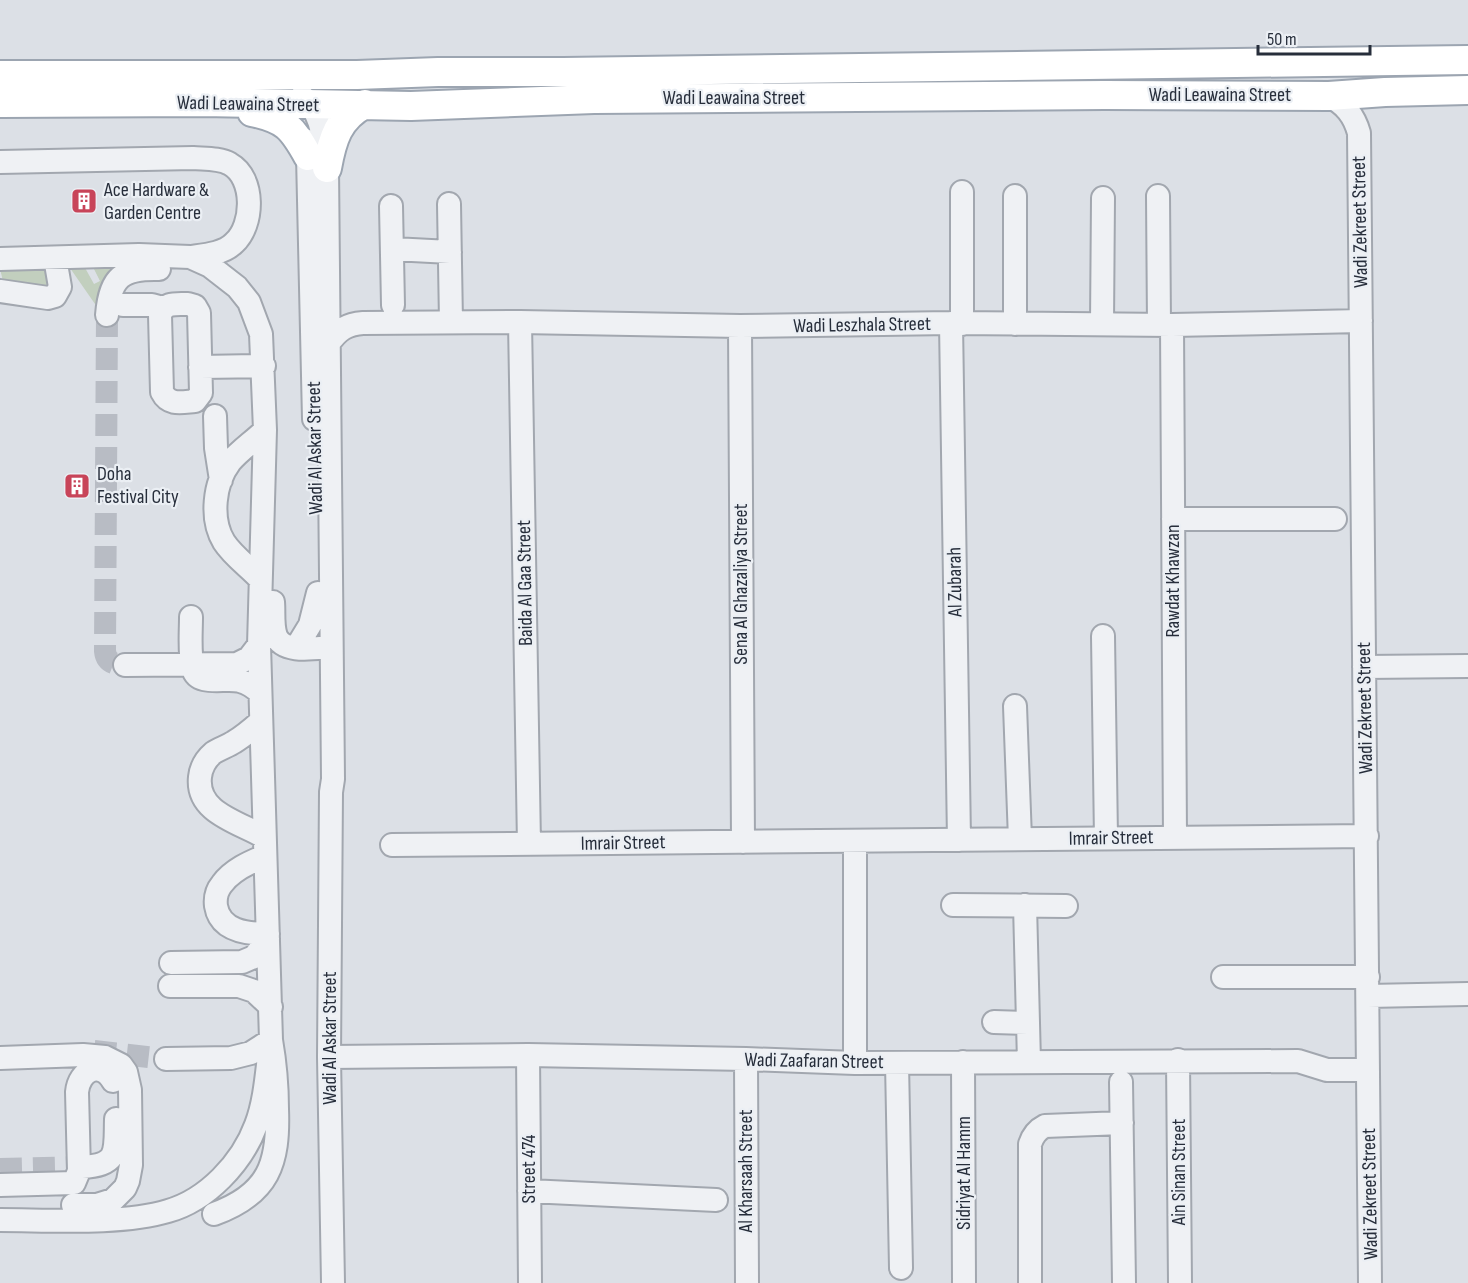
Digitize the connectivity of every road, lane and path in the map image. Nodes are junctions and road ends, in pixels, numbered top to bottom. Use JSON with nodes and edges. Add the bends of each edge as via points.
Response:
{"nodes":[{"id":1,"x":1468,"y":60,"type":"edge"},
{"id":2,"x":0,"y":75,"type":"edge"},
{"id":3,"x":248,"y":75,"type":"junction"},
{"id":4,"x":357,"y":75,"type":"junction"},
{"id":5,"x":1468,"y":90,"type":"edge"},
{"id":6,"x":1385,"y":92,"type":"junction"},
{"id":7,"x":1329,"y":96,"type":"junction"},
{"id":8,"x":203,"y":102,"type":"junction"},
{"id":9,"x":0,"y":103,"type":"edge"},
{"id":10,"x":364,"y":104,"type":"junction"},
{"id":11,"x":312,"y":105,"type":"junction"},
{"id":12,"x":1359,"y":133,"type":"junction"},
{"id":13,"x":0,"y":162,"type":"edge"},
{"id":14,"x":317,"y":162,"type":"junction"},
{"id":15,"x":962,"y":192,"type":"dead end"},
{"id":16,"x":1015,"y":196,"type":"dead end"},
{"id":17,"x":1158,"y":196,"type":"dead end"},
{"id":18,"x":1103,"y":198,"type":"dead end"},
{"id":19,"x":449,"y":204,"type":"dead end"},
{"id":20,"x":392,"y":206,"type":"dead end"},
{"id":21,"x":393,"y":249,"type":"junction"},
{"id":22,"x":450,"y":252,"type":"junction"},
{"id":23,"x":190,"y":257,"type":"junction"},
{"id":24,"x":55,"y":258,"type":"junction"},
{"id":25,"x":0,"y":259,"type":"edge"},
{"id":26,"x":0,"y":291,"type":"edge"},
{"id":27,"x":249,"y":302,"type":"junction"},
{"id":28,"x":329,"y":304,"type":"junction"},
{"id":29,"x":393,"y":305,"type":"dead end"},
{"id":30,"x":163,"y":308,"type":"junction"},
{"id":31,"x":1361,"y":321,"type":"junction"},
{"id":32,"x":451,"y":322,"type":"junction"},
{"id":33,"x":520,"y":322,"type":"junction"},
{"id":34,"x":363,"y":323,"type":"junction"},
{"id":35,"x":957,"y":324,"type":"junction"},
{"id":36,"x":1015,"y":324,"type":"junction"},
{"id":37,"x":1102,"y":324,"type":"junction"},
{"id":38,"x":1166,"y":325,"type":"junction"},
{"id":39,"x":740,"y":326,"type":"junction"},
{"id":40,"x":329,"y":343,"type":"junction"},
{"id":41,"x":264,"y":366,"type":"junction"},
{"id":42,"x":200,"y":368,"type":"junction"},
{"id":43,"x":215,"y":416,"type":"dead end"},
{"id":44,"x":265,"y":430,"type":"junction"},
{"id":45,"x":221,"y":480,"type":"junction"},
{"id":46,"x":1173,"y":519,"type":"junction"},
{"id":47,"x":1335,"y":519,"type":"dead end"},
{"id":48,"x":261,"y":540,"type":"junction"},
{"id":49,"x":260,"y":579,"type":"junction"},
{"id":50,"x":318,"y":593,"type":"junction"},
{"id":51,"x":191,"y":617,"type":"dead end"},
{"id":52,"x":1103,"y":636,"type":"dead end"},
{"id":53,"x":259,"y":645,"type":"junction"},
{"id":54,"x":325,"y":647,"type":"junction"},
{"id":55,"x":296,"y":648,"type":"junction"},
{"id":56,"x":125,"y":665,"type":"tunnel mouth"},
{"id":57,"x":193,"y":665,"type":"junction"},
{"id":58,"x":1468,"y":666,"type":"edge"},
{"id":59,"x":1364,"y":668,"type":"junction"},
{"id":60,"x":260,"y":693,"type":"junction"},
{"id":61,"x":1016,"y":706,"type":"dead end"},
{"id":62,"x":260,"y":722,"type":"junction"},
{"id":63,"x":1367,"y":836,"type":"junction"},
{"id":64,"x":1106,"y":838,"type":"junction"},
{"id":65,"x":1174,"y":838,"type":"junction"},
{"id":66,"x":1020,"y":839,"type":"junction"},
{"id":67,"x":959,"y":840,"type":"junction"},
{"id":68,"x":855,"y":841,"type":"junction"},
{"id":69,"x":743,"y":842,"type":"junction"},
{"id":70,"x":529,"y":843,"type":"junction"},
{"id":71,"x":392,"y":845,"type":"dead end"},
{"id":72,"x":264,"y":846,"type":"junction"},
{"id":73,"x":953,"y":905,"type":"dead end"},
{"id":74,"x":1025,"y":906,"type":"junction"},
{"id":75,"x":1066,"y":906,"type":"dead end"},
{"id":76,"x":268,"y":937,"type":"junction"},
{"id":77,"x":171,"y":963,"type":"dead end"},
{"id":78,"x":1223,"y":977,"type":"dead end"},
{"id":79,"x":170,"y":986,"type":"dead end"},
{"id":80,"x":1368,"y":987,"type":"junction"},
{"id":81,"x":1468,"y":994,"type":"edge"},
{"id":82,"x":271,"y":1007,"type":"junction"},
{"id":83,"x":994,"y":1022,"type":"dead end"},
{"id":84,"x":1028,"y":1023,"type":"junction"},
{"id":85,"x":271,"y":1040,"type":"junction"},
{"id":86,"x":528,"y":1055,"type":"junction"},
{"id":87,"x":329,"y":1057,"type":"junction"},
{"id":88,"x":0,"y":1058,"type":"edge"},
{"id":89,"x":165,"y":1059,"type":"tunnel mouth"},
{"id":90,"x":746,"y":1059,"type":"junction"},
{"id":91,"x":1178,"y":1060,"type":"junction"},
{"id":92,"x":963,"y":1062,"type":"junction"},
{"id":93,"x":1029,"y":1062,"type":"junction"},
{"id":94,"x":855,"y":1063,"type":"junction"},
{"id":95,"x":897,"y":1063,"type":"junction"},
{"id":96,"x":1368,"y":1070,"type":"junction"},
{"id":97,"x":1121,"y":1082,"type":"dead end"},
{"id":98,"x":1122,"y":1123,"type":"junction"},
{"id":99,"x":82,"y":1167,"type":"tunnel mouth"},
{"id":100,"x":0,"y":1185,"type":"edge"},
{"id":101,"x":529,"y":1191,"type":"junction"},
{"id":102,"x":716,"y":1200,"type":"dead end"},
{"id":103,"x":0,"y":1205,"type":"edge"},
{"id":104,"x":214,"y":1214,"type":"dead end"},
{"id":105,"x":0,"y":1220,"type":"edge"},
{"id":106,"x":902,"y":1268,"type":"dead end"},
{"id":107,"x":333,"y":1283,"type":"edge"},
{"id":108,"x":530,"y":1283,"type":"edge"},
{"id":109,"x":747,"y":1283,"type":"edge"},
{"id":110,"x":964,"y":1283,"type":"edge"},
{"id":111,"x":1030,"y":1283,"type":"edge"},
{"id":112,"x":1124,"y":1283,"type":"edge"},
{"id":113,"x":1180,"y":1283,"type":"edge"},
{"id":114,"x":1370,"y":1283,"type":"edge"}],
"edges":[{"from":1,"to":4,"type":"main road","name":"Wadi Leawaina Street"},
{"from":2,"to":3,"type":"main road","name":"Wadi Leawaina Street"},
{"from":3,"to":4,"type":"main road","name":"Wadi Leawaina Street"},
{"from":3,"to":11,"type":"street","via":[[287,86]]},
{"from":4,"to":11,"type":"street","via":[[328,88]]},
{"from":5,"to":6,"type":"main road","name":"Wadi Leawaina Street"},
{"from":6,"to":7,"type":"main road","name":"Wadi Leawaina Street"},
{"from":6,"to":12,"type":"street","name":"Wadi Zekreet Street","via":[[1369,111]]},
{"from":7,"to":10,"type":"main road","name":"Wadi Leawaina Street","via":[[594,99],[411,106]]},
{"from":7,"to":12,"type":"street","name":"Wadi Zekreet Street","via":[[1352,114]]},
{"from":8,"to":9,"type":"main road","name":"Wadi Leawaina Street"},
{"from":8,"to":11,"type":"main road","name":"Wadi Leawaina Street"},
{"from":8,"to":14,"type":"main road","via":[[280,121],[296,134]]},
{"from":10,"to":11,"type":"main road","name":"Wadi Leawaina Street"},
{"from":10,"to":14,"type":"main road","via":[[339,126]]},
{"from":11,"to":14,"type":"street","name":"Wadi Al Askar Street","via":[[304,132]]},
{"from":12,"to":31,"type":"street","name":"Wadi Zekreet Street"},
{"from":13,"to":23,"type":"street","via":[[194,158],[230,164],[240,173],[249,202],[242,233],[226,249]]},
{"from":14,"to":28,"type":"street","name":"Wadi Al Askar Street"},
{"from":14,"to":50,"type":"street","name":"Wadi Al Askar Street"},
{"from":15,"to":35,"type":"street","name":"Al Zubarah"},
{"from":16,"to":36,"type":"street"},
{"from":17,"to":38,"type":"street","name":"Rawdat Khawzan"},
{"from":18,"to":37,"type":"street"},
{"from":19,"to":22,"type":"street"},
{"from":20,"to":21,"type":"street"},
{"from":21,"to":22,"type":"street"},
{"from":21,"to":29,"type":"street"},
{"from":22,"to":32,"type":"street"},
{"from":23,"to":24,"type":"street"},
{"from":23,"to":27,"type":"street","via":[[224,275]]},
{"from":24,"to":25,"type":"street"},
{"from":24,"to":26,"type":"street","via":[[60,287],[55,296]]},
{"from":27,"to":30,"type":"street","via":[[187,271],[141,268],[122,274],[115,281],[111,291],[115,310],[152,304]]},
{"from":27,"to":41,"type":"street","via":[[261,334]]},
{"from":28,"to":34,"type":"street","name":"Wadi Leszhala Street","via":[[344,317]]},
{"from":28,"to":40,"type":"street","name":"Wadi Al Askar Street"},
{"from":30,"to":42,"type":"street","via":[[188,304],[197,309]]},
{"from":30,"to":42,"type":"street","via":[[160,315],[164,396],[173,402],[198,399]]},
{"from":31,"to":38,"type":"street","name":"Wadi Leszhala Street"},
{"from":31,"to":59,"type":"street","name":"Wadi Zekreet Street"},
{"from":32,"to":33,"type":"street","name":"Wadi Leszhala Street"},
{"from":32,"to":34,"type":"street","name":"Wadi Leszhala Street"},
{"from":33,"to":39,"type":"street","name":"Wadi Leszhala Street"},
{"from":33,"to":70,"type":"street","name":"Baida Al Gaa Street"},
{"from":34,"to":40,"type":"street","name":"Wadi Leszhala Street","via":[[343,328]]},
{"from":35,"to":36,"type":"street","name":"Wadi Leszhala Street"},
{"from":35,"to":39,"type":"street","name":"Wadi Leszhala Street"},
{"from":35,"to":67,"type":"street","name":"Al Zubarah"},
{"from":36,"to":37,"type":"street","name":"Wadi Leszhala Street"},
{"from":37,"to":38,"type":"street","name":"Wadi Leszhala Street"},
{"from":38,"to":46,"type":"street","name":"Rawdat Khawzan"},
{"from":39,"to":69,"type":"street","name":"Sena Al Ghazaliya Street"},
{"from":40,"to":54,"type":"street","name":"Wadi Al Askar Street"},
{"from":41,"to":42,"type":"street"},
{"from":41,"to":44,"type":"street"},
{"from":43,"to":45,"type":"street"},
{"from":44,"to":45,"type":"street","via":[[230,462]]},
{"from":44,"to":48,"type":"street"},
{"from":45,"to":49,"type":"street","via":[[216,501],[219,532],[232,552]]},
{"from":46,"to":47,"type":"street"},
{"from":46,"to":65,"type":"street","name":"Rawdat Khawzan"},
{"from":48,"to":49,"type":"street"},
{"from":48,"to":55,"type":"street","via":[[271,560],[275,633],[280,642]]},
{"from":49,"to":53,"type":"street"},
{"from":50,"to":54,"type":"street","name":"Wadi Al Askar Street"},
{"from":50,"to":55,"type":"street","via":[[310,625]]},
{"from":51,"to":57,"type":"street"},
{"from":52,"to":64,"type":"street"},
{"from":53,"to":57,"type":"street","via":[[249,658],[237,664]]},
{"from":53,"to":60,"type":"street"},
{"from":54,"to":55,"type":"street"},
{"from":54,"to":87,"type":"street","name":"Wadi Al Askar Street","via":[[326,773],[331,792]]},
{"from":56,"to":57,"type":"street"},
{"from":57,"to":60,"type":"street","via":[[200,679],[240,681]]},
{"from":58,"to":59,"type":"street"},
{"from":59,"to":63,"type":"street","name":"Wadi Zekreet Street"},
{"from":60,"to":62,"type":"street"},
{"from":61,"to":66,"type":"street"},
{"from":62,"to":72,"type":"street"},
{"from":62,"to":72,"type":"street","via":[[205,762],[200,787],[212,810]]},
{"from":63,"to":65,"type":"street","name":"Imrair Street"},
{"from":63,"to":80,"type":"street","name":"Wadi Zekreet Street"},
{"from":64,"to":65,"type":"street","name":"Imrair Street"},
{"from":64,"to":66,"type":"street","name":"Imrair Street"},
{"from":66,"to":67,"type":"street","name":"Imrair Street"},
{"from":67,"to":68,"type":"street","name":"Imrair Street"},
{"from":68,"to":69,"type":"street","name":"Imrair Street"},
{"from":68,"to":94,"type":"street"},
{"from":69,"to":70,"type":"street","name":"Imrair Street"},
{"from":70,"to":71,"type":"street","name":"Imrair Street"},
{"from":72,"to":76,"type":"street"},
{"from":72,"to":76,"type":"street","via":[[223,882],[216,902],[220,916],[230,927]]},
{"from":73,"to":74,"type":"street"},
{"from":74,"to":75,"type":"street"},
{"from":74,"to":84,"type":"street"},
{"from":76,"to":77,"type":"street","via":[[254,957],[242,962]]},
{"from":76,"to":82,"type":"street"},
{"from":78,"to":80,"type":"street"},
{"from":79,"to":82,"type":"street","via":[[239,986],[254,991]]},
{"from":80,"to":81,"type":"street"},
{"from":80,"to":96,"type":"street","name":"Wadi Zekreet Street"},
{"from":82,"to":85,"type":"street"},
{"from":83,"to":84,"type":"street"},
{"from":84,"to":93,"type":"street"},
{"from":85,"to":89,"type":"street","via":[[251,1053],[231,1058]]},
{"from":85,"to":104,"type":"street","via":[[277,1084],[275,1156],[257,1189],[240,1203]]},
{"from":85,"to":105,"type":"street","via":[[262,1103],[249,1143],[224,1175],[186,1204],[154,1215]]},
{"from":86,"to":87,"type":"street","name":"Wadi Zaafaran Street"},
{"from":86,"to":90,"type":"street","name":"Wadi Zaafaran Street"},
{"from":86,"to":101,"type":"street","name":"Street 474"},
{"from":87,"to":107,"type":"street","name":"Wadi Al Askar Street"},
{"from":88,"to":103,"type":"street","via":[[83,1055],[105,1057],[121,1065],[129,1081],[131,1173],[124,1188],[105,1203]]},
{"from":90,"to":94,"type":"street","name":"Wadi Zaafaran Street"},
{"from":90,"to":109,"type":"street","name":"Al Kharsaah Street"},
{"from":91,"to":93,"type":"street","name":"Wadi Zaafaran Street"},
{"from":91,"to":96,"type":"street","name":"Wadi Zaafaran Street","via":[[1298,1060],[1327,1070]]},
{"from":91,"to":113,"type":"street","name":"Ain Sinan Street"},
{"from":92,"to":93,"type":"street","name":"Wadi Zaafaran Street"},
{"from":92,"to":95,"type":"street","name":"Wadi Zaafaran Street"},
{"from":92,"to":110,"type":"street","name":"Sidriyat Al Hamm"},
{"from":94,"to":95,"type":"street","name":"Wadi Zaafaran Street"},
{"from":95,"to":106,"type":"street"},
{"from":96,"to":114,"type":"street","name":"Wadi Zekreet Street"},
{"from":97,"to":98,"type":"street"},
{"from":98,"to":111,"type":"street","via":[[1045,1126],[1032,1138]]},
{"from":98,"to":112,"type":"street"},
{"from":99,"to":100,"type":"street","via":[[105,1164],[115,1148],[116,1088],[109,1075],[95,1070],[85,1073],[78,1084],[79,1171],[74,1183]]},
{"from":101,"to":102,"type":"street"},
{"from":101,"to":108,"type":"street","name":"Street 474"}]}
